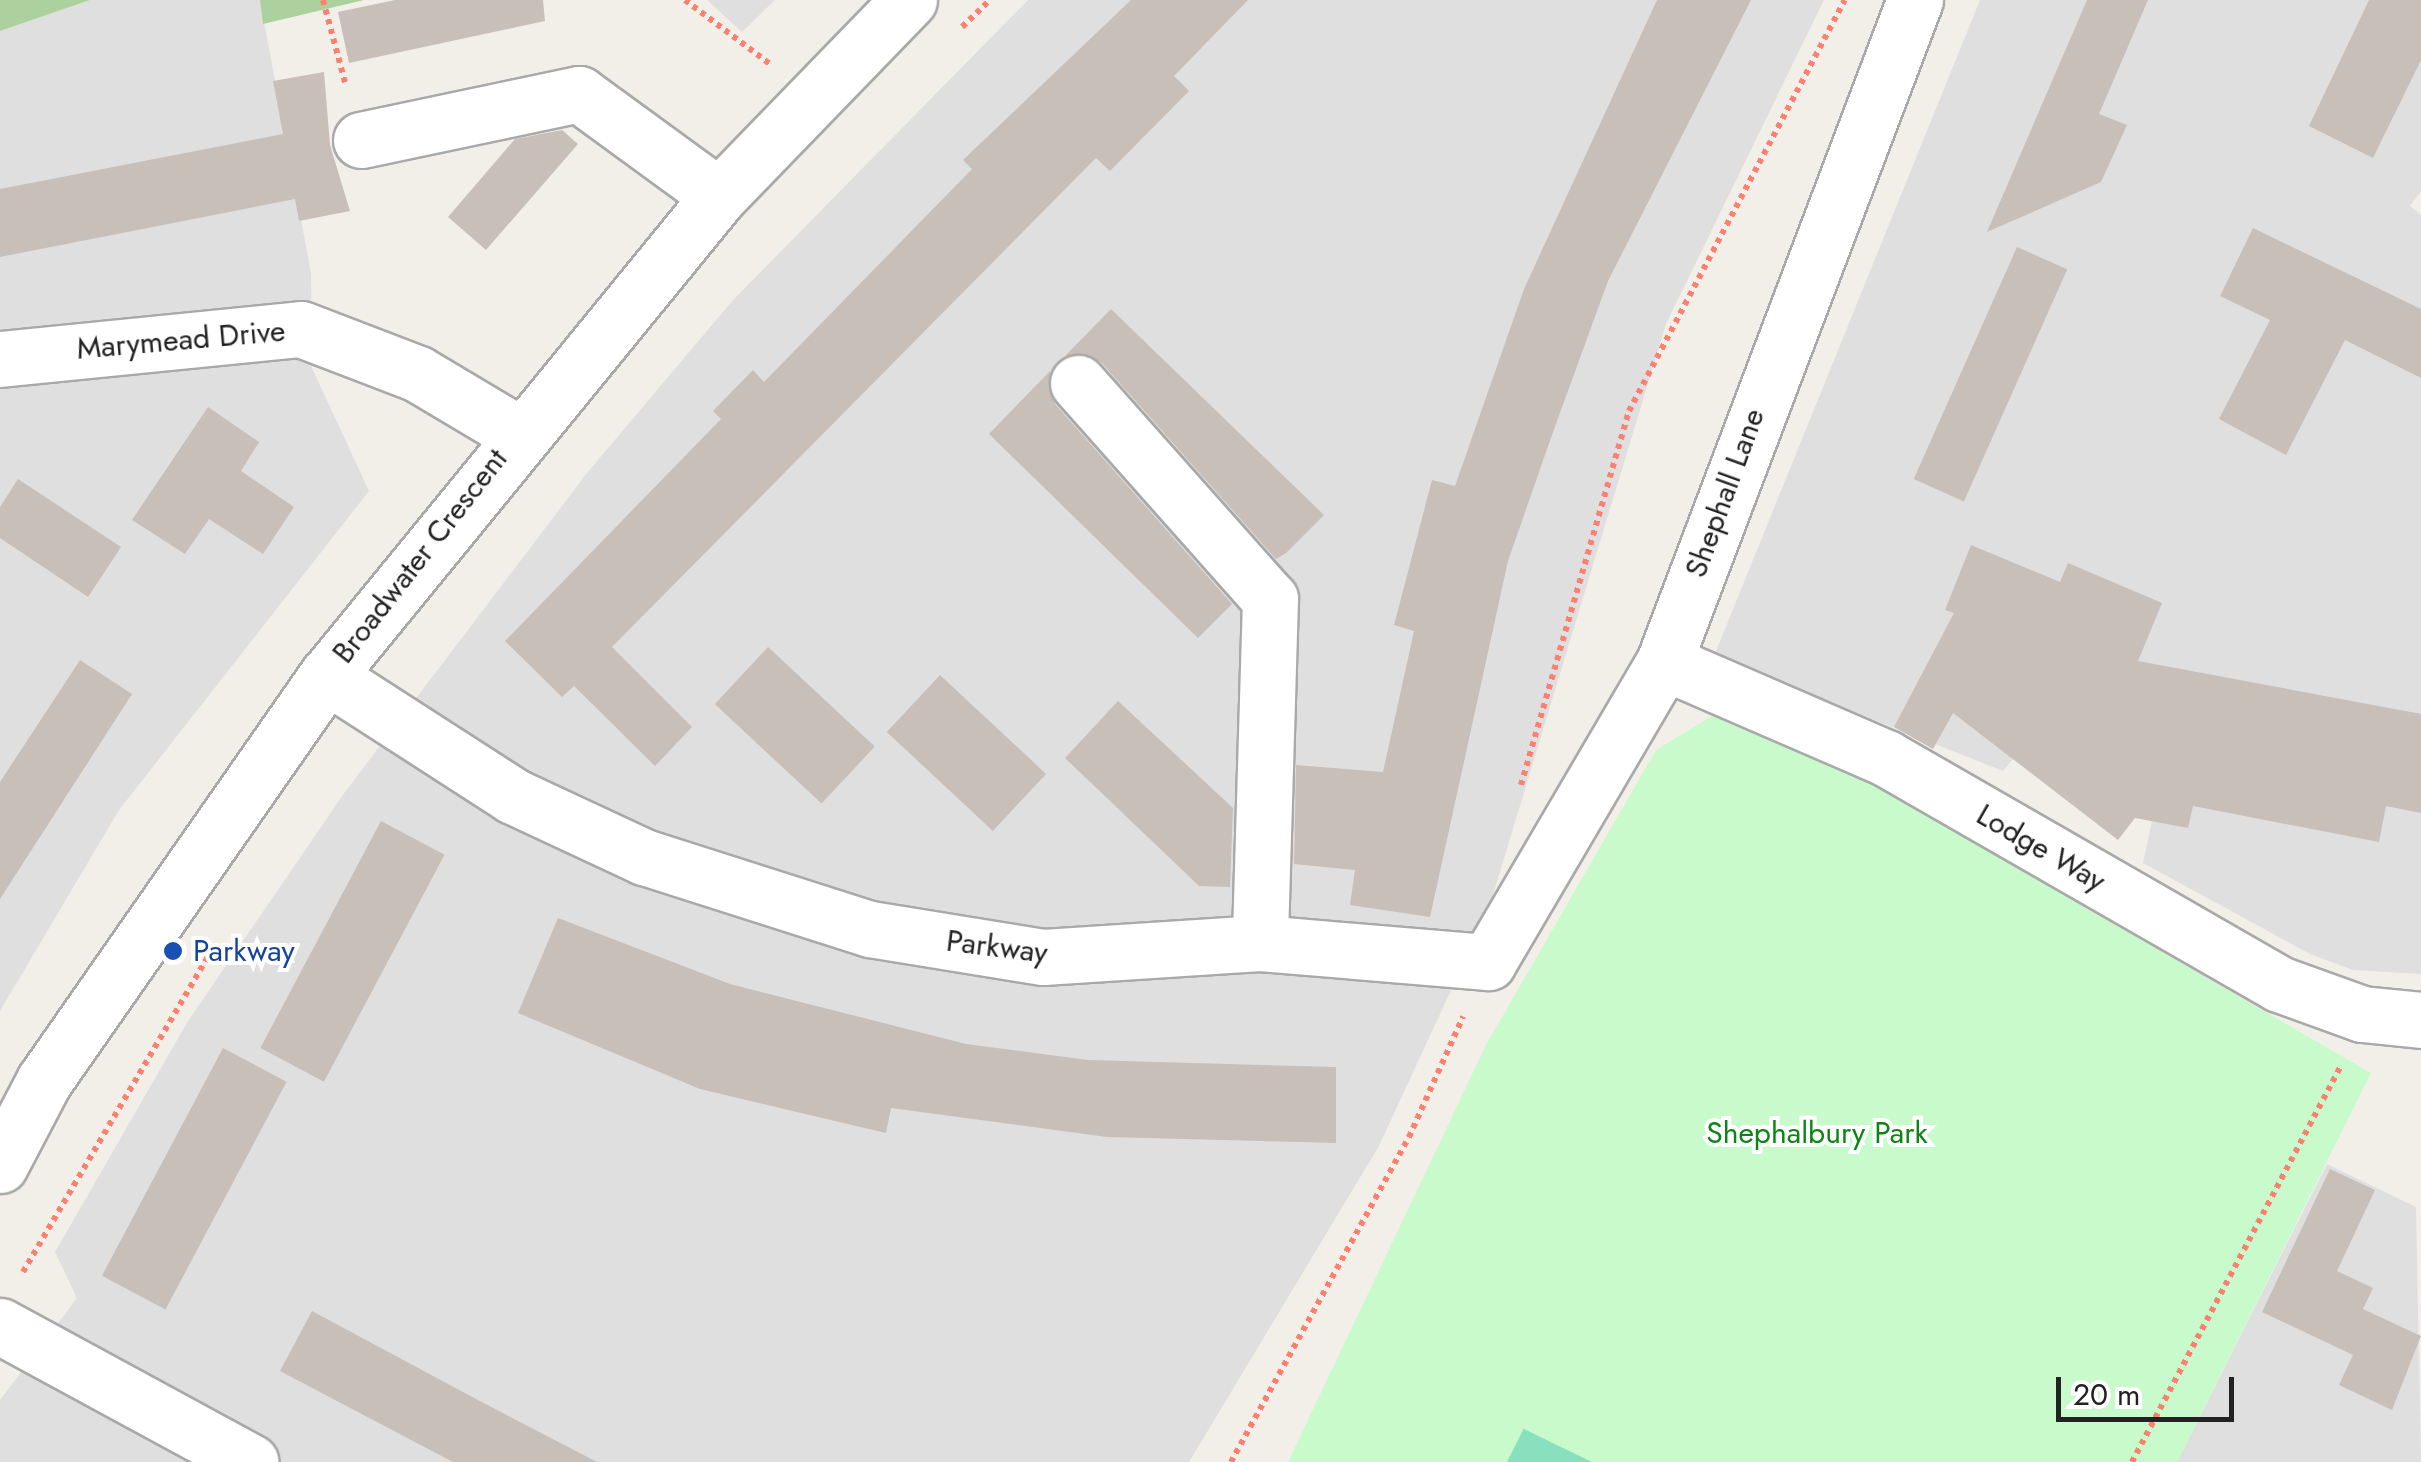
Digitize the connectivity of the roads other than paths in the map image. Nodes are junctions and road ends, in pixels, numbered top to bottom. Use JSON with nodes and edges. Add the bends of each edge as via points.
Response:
{"nodes":[{"id":1,"x":909,"y":0,"type":"edge"},
{"id":2,"x":1915,"y":0,"type":"edge"},
{"id":3,"x":361,"y":140,"type":"road end"},
{"id":4,"x":719,"y":196,"type":"junction"},
{"id":5,"x":0,"y":359,"type":"edge"},
{"id":6,"x":1078,"y":383,"type":"dead end"},
{"id":7,"x":517,"y":433,"type":"junction"},
{"id":8,"x":1664,"y":662,"type":"junction"},
{"id":9,"x":326,"y":676,"type":"junction"},
{"id":10,"x":1260,"y":943,"type":"junction"},
{"id":11,"x":1488,"y":962,"type":"joint"},
{"id":12,"x":2421,"y":1020,"type":"edge"},
{"id":13,"x":0,"y":1165,"type":"edge"},
{"id":14,"x":6,"y":1307,"type":"edge"},
{"id":15,"x":251,"y":1462,"type":"edge"}],
"edges":[{"from":1,"to":4,"type":"street","name":"Broadwater Crescent","via":[[814,90]]},
{"from":2,"to":8,"type":"street","name":"Shephall Lane"},
{"from":3,"to":4,"type":"street","via":[[579,94]]},
{"from":4,"to":7,"type":"street","name":"Broadwater Crescent"},
{"from":5,"to":7,"type":"street","name":"Marymead Drive","via":[[302,329],[418,374]]},
{"from":6,"to":10,"type":"street","via":[[1270,600]]},
{"from":7,"to":9,"type":"street","name":"Broadwater Crescent"},
{"from":8,"to":11,"type":"street","name":"Shephall Lane"},
{"from":8,"to":12,"type":"street","name":"Lodge Way","via":[[1886,758],[2279,984],[2362,1014]]},
{"from":9,"to":10,"type":"street","name":"Parkway","via":[[529,804],[644,857],[870,929],[1044,957]]},
{"from":9,"to":13,"type":"street","name":"Broadwater Crescent","via":[[44,1081]]},
{"from":10,"to":11,"type":"street","name":"Parkway"},
{"from":14,"to":15,"type":"street"}]}
